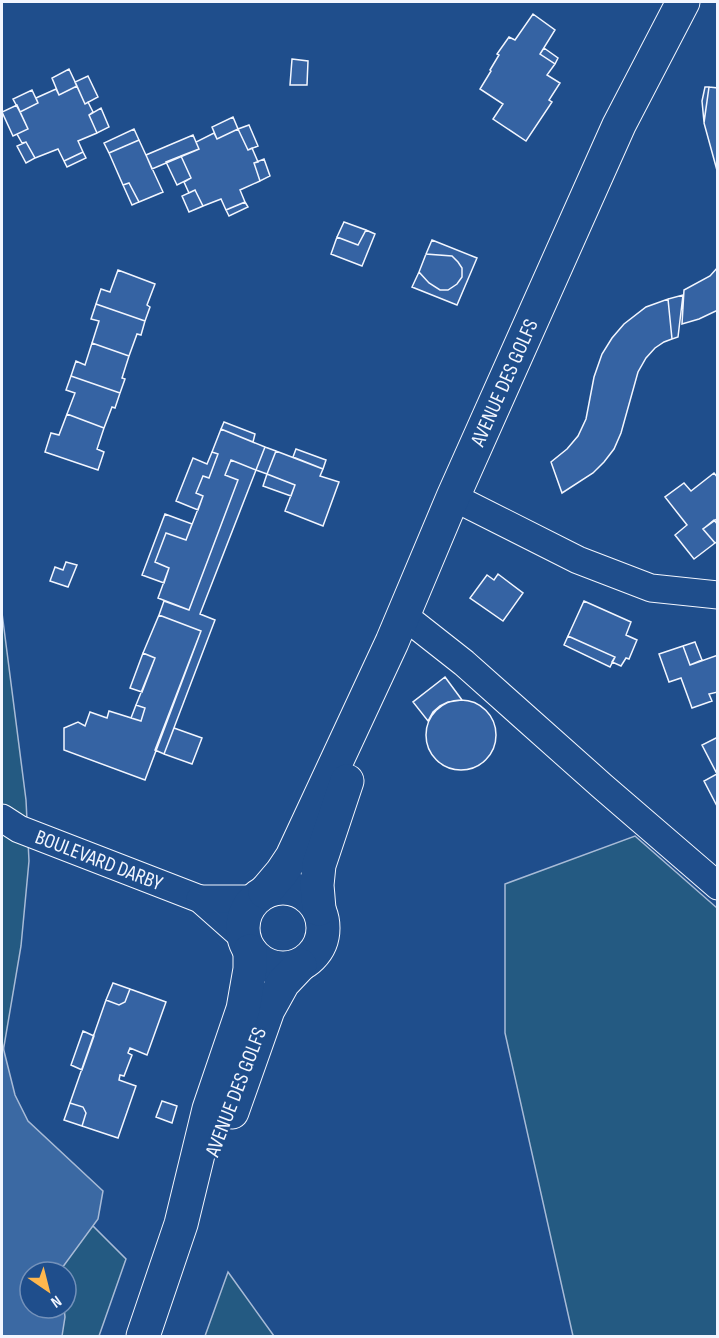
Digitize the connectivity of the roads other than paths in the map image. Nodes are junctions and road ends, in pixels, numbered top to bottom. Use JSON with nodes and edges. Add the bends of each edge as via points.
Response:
{"nodes":[{"id":1,"x":663,"y":2,"type":"edge"},
{"id":2,"x":683,"y":2,"type":"edge"},
{"id":3,"x":619,"y":125,"type":"junction"},
{"id":4,"x":453,"y":496,"type":"junction"},
{"id":5,"x":717,"y":594,"type":"edge"},
{"id":6,"x":397,"y":629,"type":"junction"},
{"id":7,"x":2,"y":818,"type":"edge"},
{"id":8,"x":717,"y":886,"type":"edge"},
{"id":9,"x":260,"y":896,"type":"junction"},
{"id":10,"x":200,"y":899,"type":"junction"},
{"id":11,"x":319,"y":909,"type":"junction"},
{"id":12,"x":247,"y":945,"type":"junction"},
{"id":13,"x":300,"y":965,"type":"junction"},
{"id":14,"x":181,"y":1224,"type":"junction"},
{"id":15,"x":143,"y":1336,"type":"edge"}],
"edges":[{"from":1,"to":3,"type":"main road","name":"AVENUE DES GOLFS"},
{"from":2,"to":3,"type":"main road","name":"AVENUE DES GOLFS"},
{"from":3,"to":4,"type":"main road","name":"AVENUE DES GOLFS"},
{"from":4,"to":5,"type":"street","via":[[578,560],[651,588]]},
{"from":4,"to":6,"type":"main road","name":"AVENUE DES GOLFS"},
{"from":6,"to":8,"type":"street","via":[[464,663]]},
{"from":6,"to":9,"type":"main road","name":"AVENUE DES GOLFS","via":[[292,857]]},
{"from":6,"to":11,"type":"main road","name":"AVENUE DES GOLFS","via":[[319,865]]},
{"from":7,"to":10,"type":"street","name":"BOULEVARD DARBY","via":[[19,829]]},
{"from":9,"to":10,"type":"street","name":"BOULEVARD DARBY"},
{"from":9,"to":11,"type":"main road","via":[[277,888],[289,888],[312,899]]},
{"from":9,"to":12,"type":"main road","via":[[247,911],[243,924]]},
{"from":10,"to":12,"type":"street","name":"BOULEVARD DARBY"},
{"from":11,"to":13,"type":"main road","via":[[323,935],[319,947]]},
{"from":12,"to":13,"type":"main road","via":[[260,961],[272,967]]},
{"from":12,"to":14,"type":"main road","name":"AVENUE DES GOLFS","via":[[249,969],[243,1009],[210,1109]]},
{"from":13,"to":14,"type":"main road","name":"AVENUE DES GOLFS","via":[[283,983],[268,1010],[230,1117]]},
{"from":14,"to":15,"type":"main road","name":"AVENUE DES GOLFS"}]}
